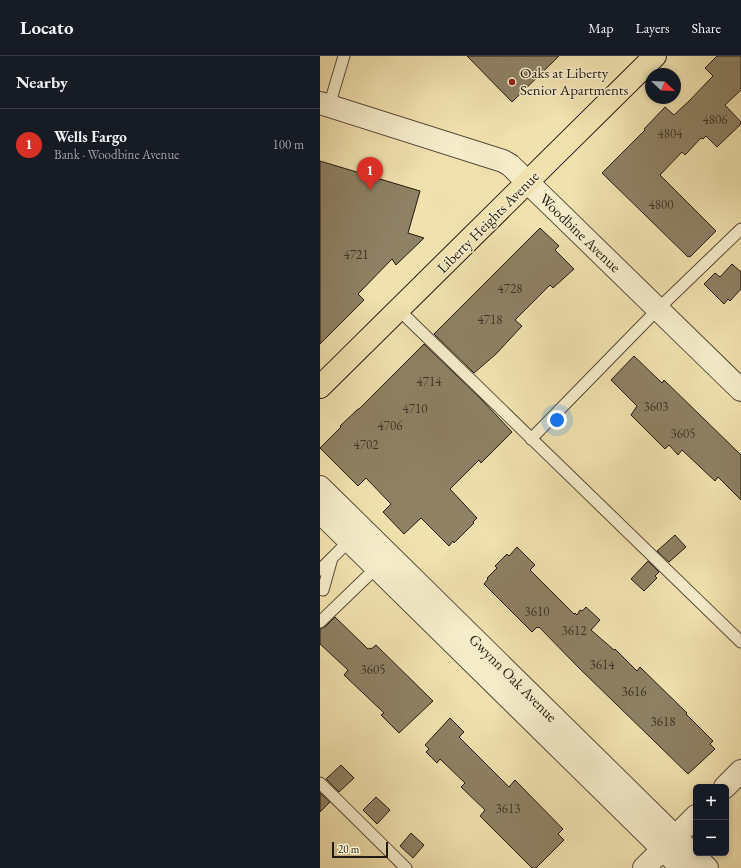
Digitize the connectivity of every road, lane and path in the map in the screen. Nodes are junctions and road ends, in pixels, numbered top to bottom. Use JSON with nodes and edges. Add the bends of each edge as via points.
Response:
{"nodes":[{"id":1,"x":344,"y":56,"type":"edge"},
{"id":2,"x":655,"y":56,"type":"edge"},
{"id":3,"x":324,"y":105,"type":"edge"},
{"id":4,"x":528,"y":182,"type":"junction"},
{"id":5,"x":741,"y":229,"type":"edge"},
{"id":6,"x":658,"y":309,"type":"junction"},
{"id":7,"x":399,"y":310,"type":"junction"},
{"id":8,"x":320,"y":387,"type":"edge"},
{"id":9,"x":741,"y":390,"type":"edge"},
{"id":10,"x":532,"y":439,"type":"junction"},
{"id":11,"x":320,"y":487,"type":"edge"},
{"id":12,"x":320,"y":512,"type":"edge"},
{"id":13,"x":349,"y":541,"type":"junction"},
{"id":14,"x":332,"y":558,"type":"junction"},
{"id":15,"x":376,"y":568,"type":"junction"},
{"id":16,"x":320,"y":570,"type":"edge"},
{"id":17,"x":323,"y":590,"type":"dead end"},
{"id":18,"x":320,"y":622,"type":"edge"},
{"id":19,"x":741,"y":642,"type":"edge"},
{"id":20,"x":741,"y":771,"type":"edge"},
{"id":21,"x":320,"y":784,"type":"edge"},
{"id":22,"x":728,"y":784,"type":"edge"},
{"id":23,"x":693,"y":819,"type":"edge"},
{"id":24,"x":669,"y":843,"type":"junction"},
{"id":25,"x":406,"y":868,"type":"edge"},
{"id":26,"x":644,"y":868,"type":"edge"},
{"id":27,"x":682,"y":868,"type":"edge"},
{"id":28,"x":707,"y":868,"type":"edge"}],
"edges":[{"from":1,"to":3,"type":"lane"},
{"from":2,"to":4,"type":"main road","name":"Liberty Heights Avenue"},
{"from":3,"to":4,"type":"street","name":"Woodbine Avenue","via":[[503,161]]},
{"from":4,"to":6,"type":"street","name":"Woodbine Avenue"},
{"from":4,"to":7,"type":"main road","name":"Liberty Heights Avenue"},
{"from":5,"to":6,"type":"lane"},
{"from":6,"to":9,"type":"street","name":"Woodbine Avenue"},
{"from":6,"to":10,"type":"lane"},
{"from":7,"to":8,"type":"main road","name":"Liberty Heights Avenue"},
{"from":7,"to":10,"type":"lane"},
{"from":10,"to":19,"type":"lane"},
{"from":11,"to":24,"type":"street","name":"Gwynn Oak Avenue"},
{"from":12,"to":13,"type":"street","name":"Gwynn Oak Avenue"},
{"from":13,"to":14,"type":"lane"},
{"from":13,"to":15,"type":"street","name":"Gwynn Oak Avenue"},
{"from":14,"to":16,"type":"lane"},
{"from":14,"to":17,"type":"lane"},
{"from":15,"to":18,"type":"lane"},
{"from":15,"to":24,"type":"street","name":"Gwynn Oak Avenue"},
{"from":20,"to":22,"type":"street"},
{"from":21,"to":25,"type":"lane"},
{"from":23,"to":24,"type":"street"},
{"from":24,"to":26,"type":"street"},
{"from":24,"to":27,"type":"street","name":"Gwynn Oak Avenue"},
{"from":24,"to":28,"type":"street","name":"Gwynn Oak Avenue"}]}
